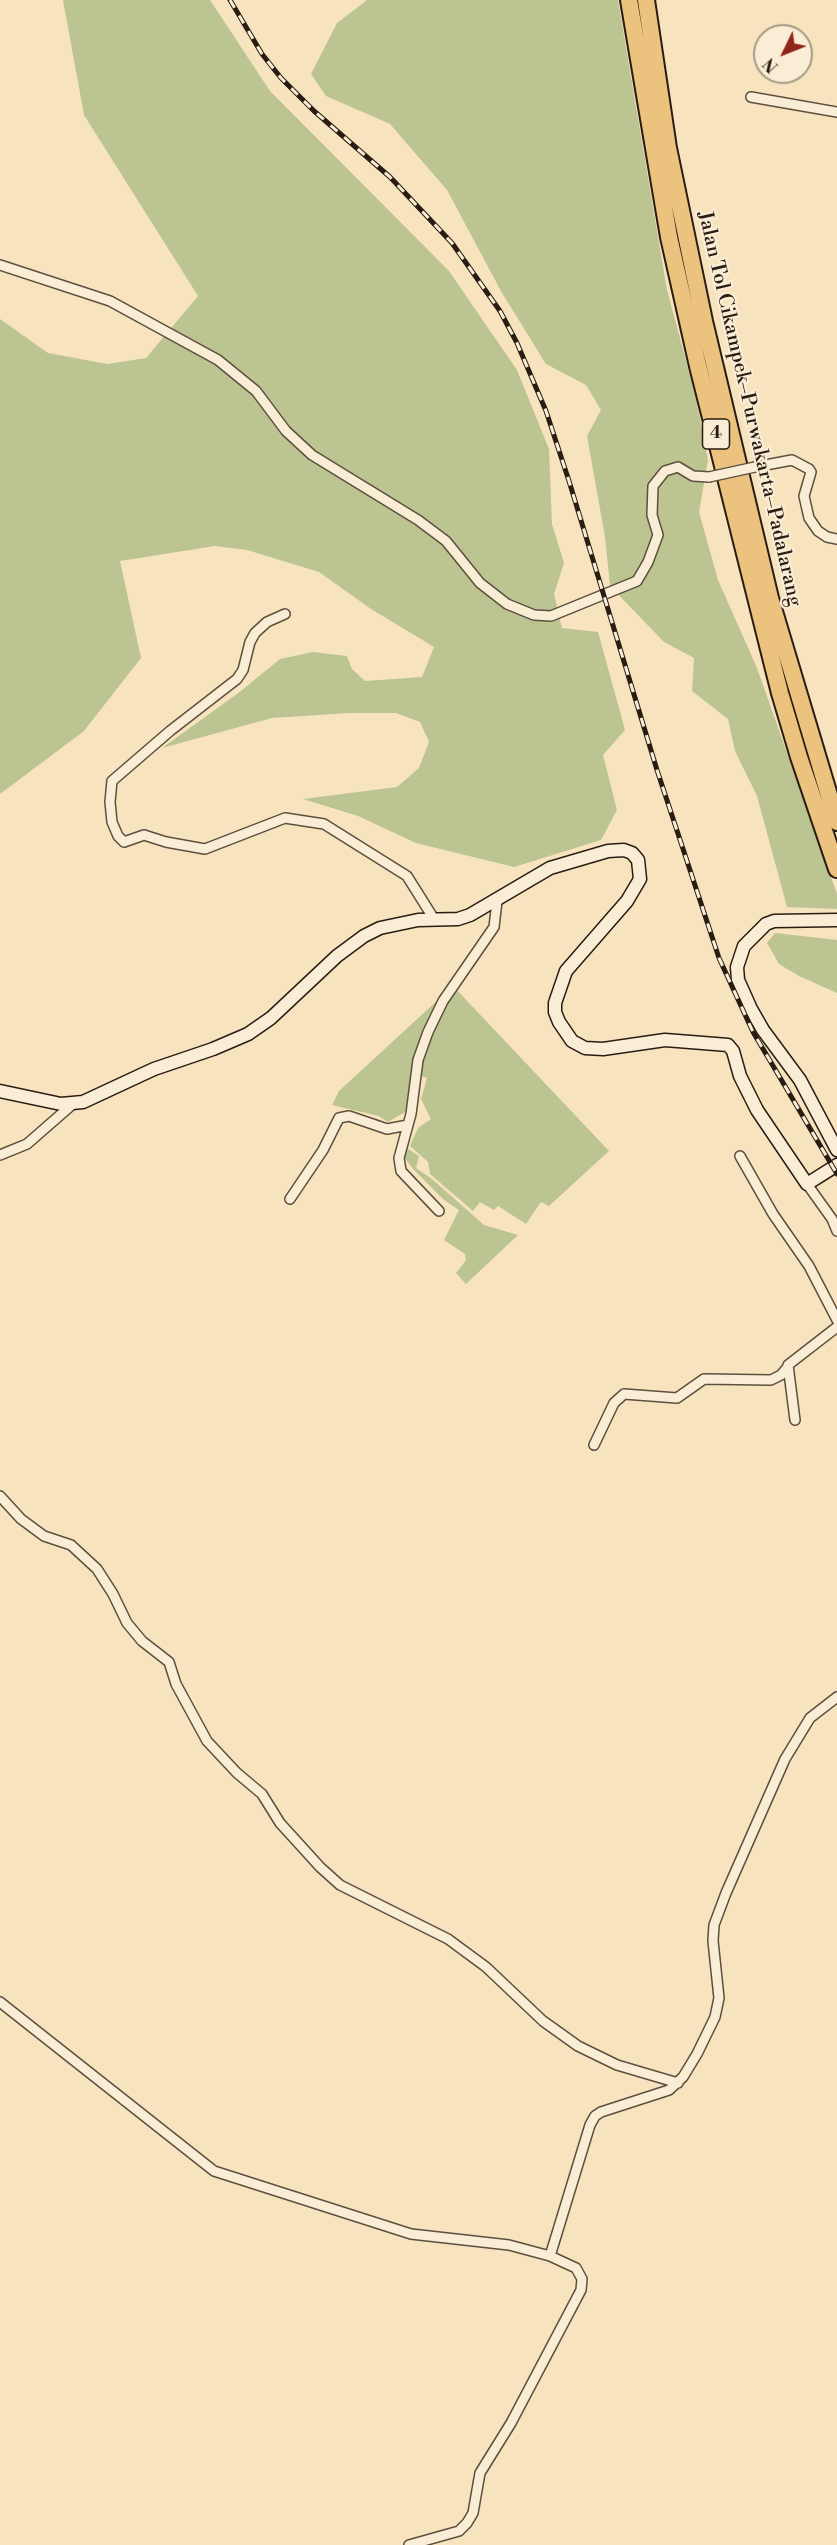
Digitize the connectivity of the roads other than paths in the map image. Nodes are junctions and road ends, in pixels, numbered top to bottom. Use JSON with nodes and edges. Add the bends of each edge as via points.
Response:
{"nodes":[{"id":1,"x":629,"y":0,"type":"edge"},
{"id":2,"x":646,"y":0,"type":"edge"},
{"id":3,"x":751,"y":97,"type":"dead end"},
{"id":4,"x":837,"y":112,"type":"edge"},
{"id":5,"x":0,"y":265,"type":"edge"},
{"id":6,"x":837,"y":539,"type":"edge"},
{"id":7,"x":285,"y":614,"type":"dead end"},
{"id":8,"x":837,"y":822,"type":"edge"},
{"id":9,"x":837,"y":869,"type":"edge"},
{"id":10,"x":496,"y":901,"type":"junction"},
{"id":11,"x":434,"y":919,"type":"junction"},
{"id":12,"x":837,"y":920,"type":"edge"},
{"id":13,"x":0,"y":1091,"type":"edge"},
{"id":14,"x":74,"y":1103,"type":"junction"},
{"id":15,"x":408,"y":1125,"type":"junction"},
{"id":16,"x":837,"y":1150,"type":"edge"},
{"id":17,"x":0,"y":1155,"type":"edge"},
{"id":18,"x":740,"y":1156,"type":"dead end"},
{"id":19,"x":837,"y":1166,"type":"edge"},
{"id":20,"x":807,"y":1184,"type":"junction"},
{"id":21,"x":290,"y":1199,"type":"dead end"},
{"id":22,"x":439,"y":1211,"type":"dead end"},
{"id":23,"x":837,"y":1231,"type":"edge"},
{"id":24,"x":837,"y":1320,"type":"edge"},
{"id":25,"x":837,"y":1327,"type":"edge"},
{"id":26,"x":787,"y":1368,"type":"junction"},
{"id":27,"x":795,"y":1420,"type":"dead end"},
{"id":28,"x":594,"y":1445,"type":"dead end"},
{"id":29,"x":0,"y":1496,"type":"edge"},
{"id":30,"x":837,"y":1698,"type":"edge"},
{"id":31,"x":0,"y":2002,"type":"edge"},
{"id":32,"x":678,"y":2083,"type":"junction"},
{"id":33,"x":550,"y":2256,"type":"junction"},
{"id":34,"x":409,"y":2545,"type":"edge"}],
"edges":[{"from":1,"to":9,"type":"highway","name":"Jalan Tol Cikampek–Purwakarta–Padalarang","number":"4","via":[[667,227],[698,366],[780,693]]},
{"from":2,"to":8,"type":"highway","name":"Jalan Tol Cikampek–Purwakarta–Padalarang","number":"4","via":[[670,159],[704,321],[770,598]]},
{"from":3,"to":4,"type":"street"},
{"from":5,"to":6,"type":"street","bridge":true,"via":[[110,301],[218,360],[256,392],[286,431],[312,455],[418,520],[446,541],[480,583],[507,604],[534,615],[551,616],[636,581],[658,535],[652,515],[653,486],[665,471],[678,467],[693,476],[709,477],[792,460],[811,472],[804,496],[809,518],[818,531]]},
{"from":7,"to":11,"type":"street","via":[[255,633],[237,680],[112,781],[112,822],[118,836],[124,842],[144,835],[205,849],[285,818],[324,824],[407,876]]},
{"from":10,"to":11,"type":"street","via":[[464,917]]},
{"from":10,"to":15,"type":"street","via":[[494,927],[443,1001],[429,1032],[418,1060]]},
{"from":10,"to":20,"type":"street","via":[[562,864],[613,850],[635,855],[640,864],[636,888],[562,979],[555,1003],[559,1022],[572,1041],[585,1048],[665,1040],[728,1045],[757,1110]]},
{"from":11,"to":14,"type":"street","via":[[380,928],[364,936],[271,1018],[239,1040],[154,1069]]},
{"from":12,"to":16,"type":"street","via":[[766,924],[744,946],[738,961],[738,980],[763,1030],[800,1080]]},
{"from":13,"to":14,"type":"street","via":[[61,1104]]},
{"from":14,"to":17,"type":"street","via":[[27,1144]]},
{"from":15,"to":21,"type":"street","via":[[387,1129],[349,1116],[339,1118]]},
{"from":15,"to":22,"type":"street","via":[[399,1166]]},
{"from":18,"to":24,"type":"street","via":[[809,1266]]},
{"from":19,"to":20,"type":"street"},
{"from":20,"to":23,"type":"street"},
{"from":25,"to":26,"type":"street"},
{"from":26,"to":27,"type":"street"},
{"from":26,"to":28,"type":"street","via":[[771,1380],[704,1379],[677,1398],[624,1394],[614,1403]]},
{"from":29,"to":32,"type":"street","via":[[21,1519],[44,1536],[71,1545],[96,1569],[127,1623],[169,1662],[176,1684],[207,1741],[262,1794],[280,1822],[340,1885],[448,1939],[486,1966],[543,2021],[578,2046],[617,2065]]},
{"from":30,"to":32,"type":"street","via":[[810,1718],[785,1760],[726,1893],[714,1925],[719,1998],[716,2017]]},
{"from":31,"to":33,"type":"street","via":[[214,2171],[411,2234],[509,2245]]},
{"from":32,"to":33,"type":"street","via":[[659,2095],[595,2116]]},
{"from":33,"to":34,"type":"street","via":[[576,2268],[582,2278],[581,2290],[480,2473],[472,2513],[459,2531]]}]}
